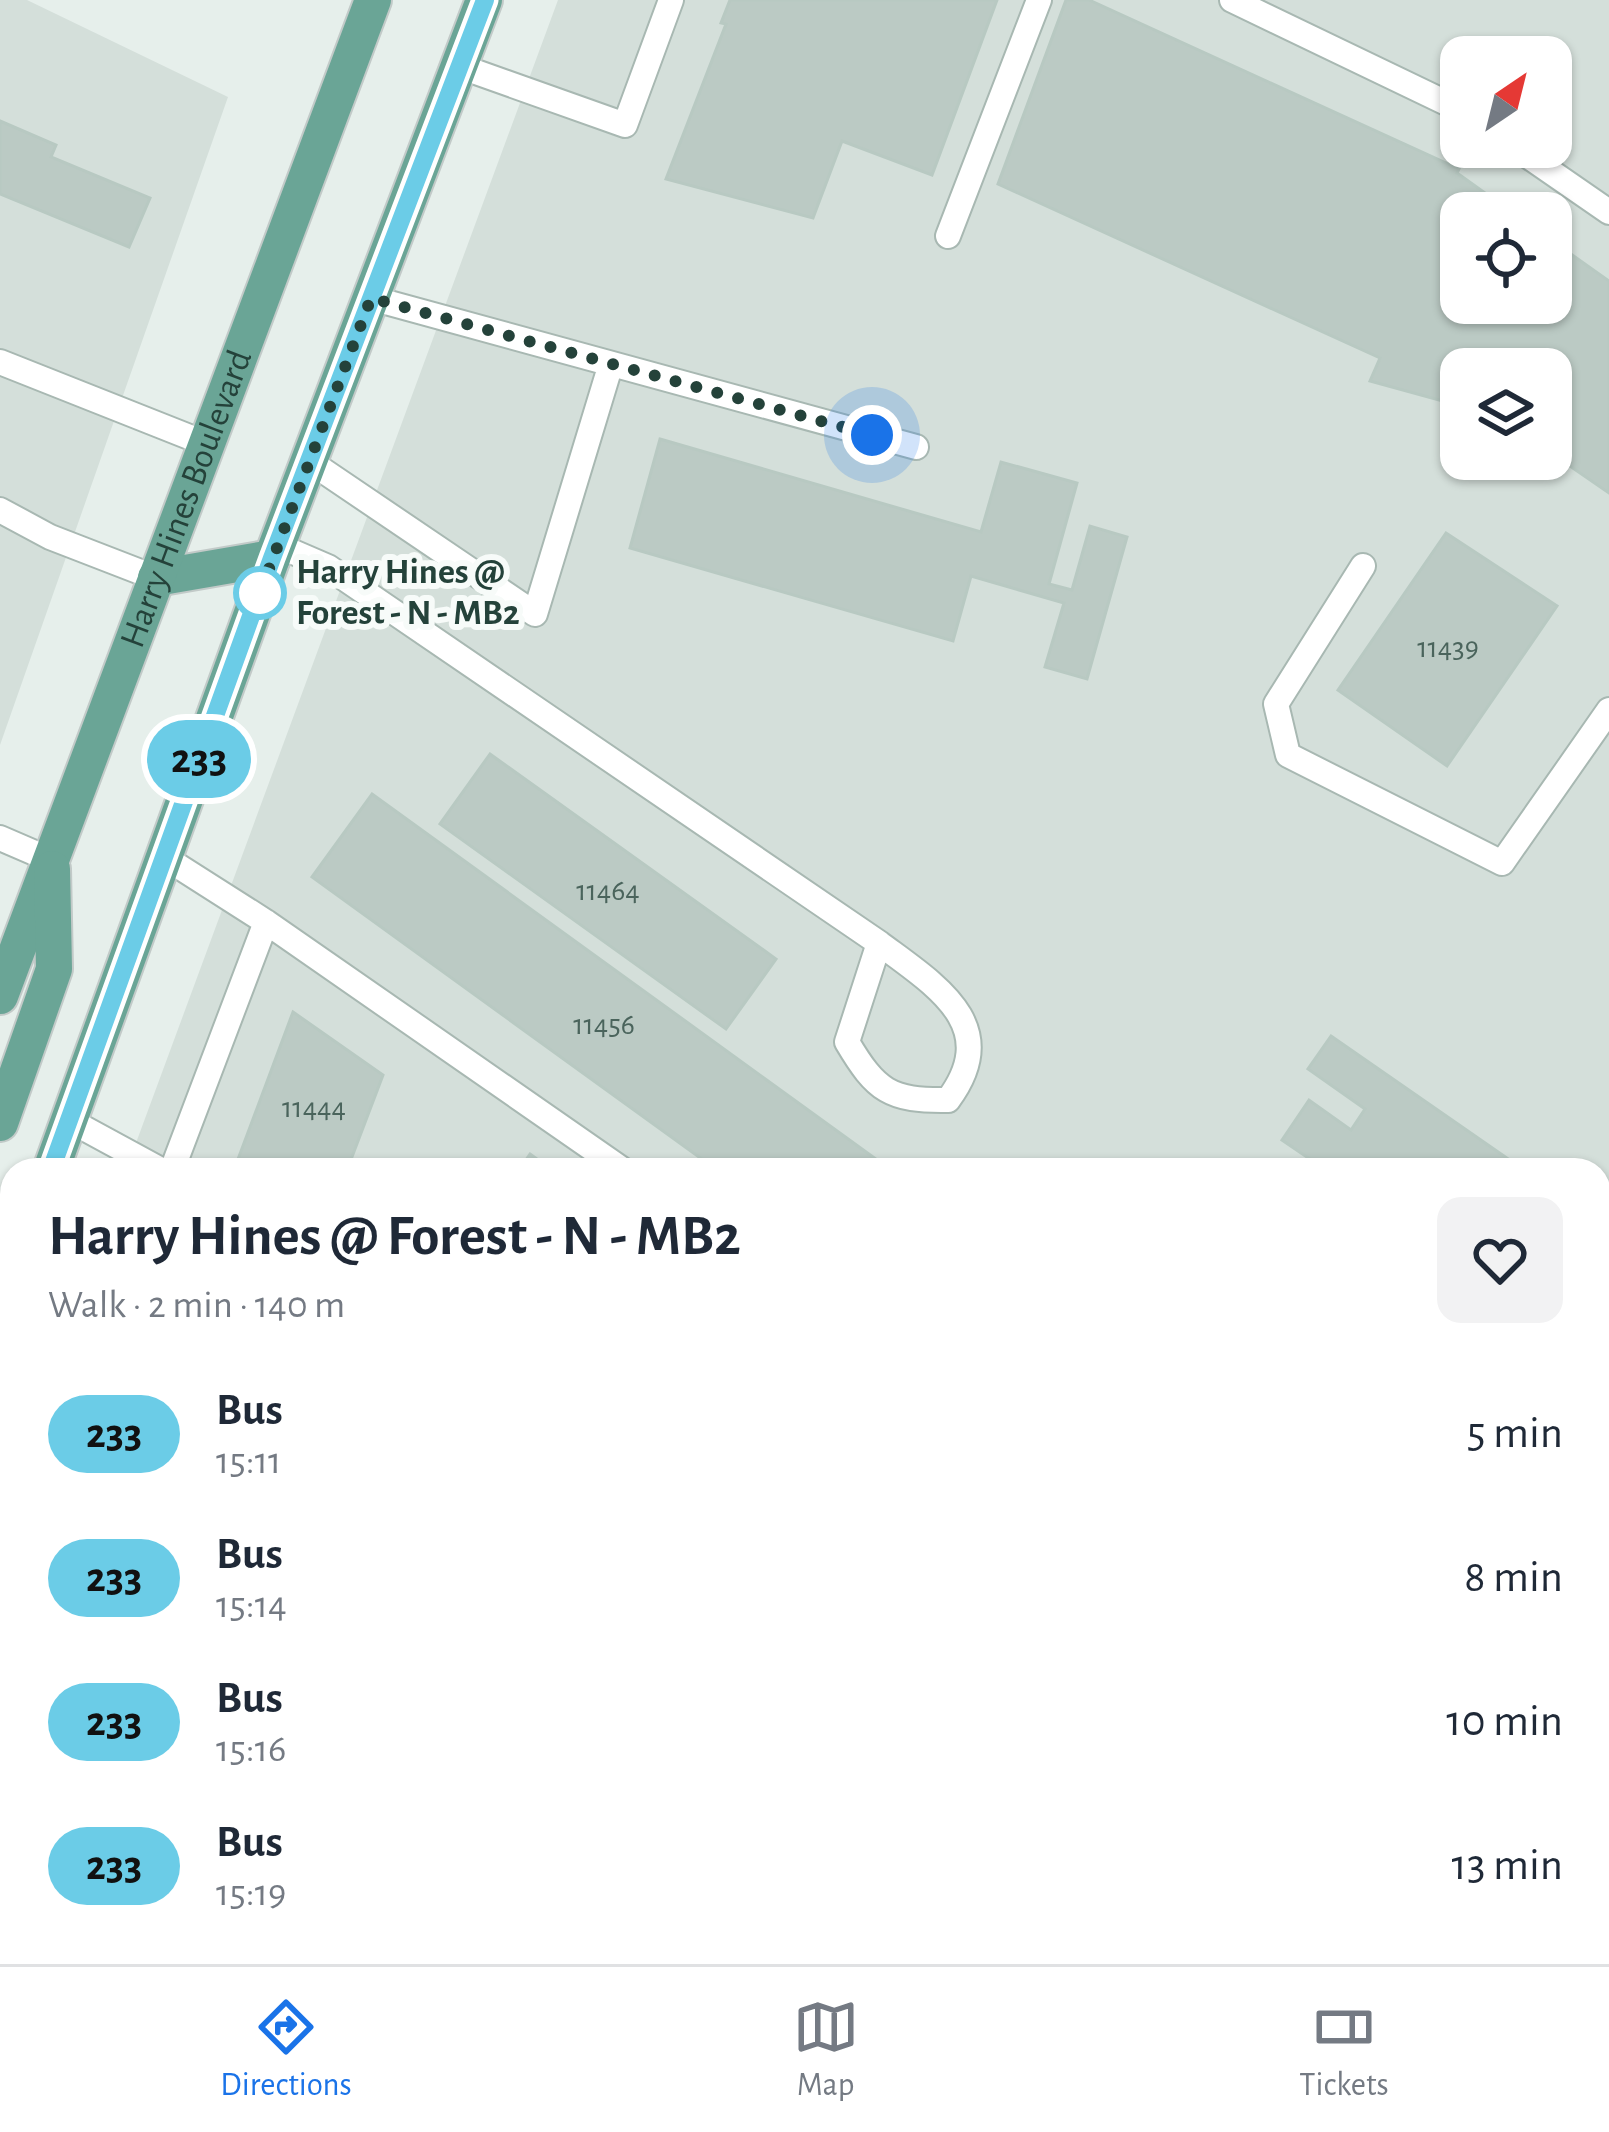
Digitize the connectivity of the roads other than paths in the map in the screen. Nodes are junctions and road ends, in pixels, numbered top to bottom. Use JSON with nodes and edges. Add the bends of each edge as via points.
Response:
{"nodes":[{"id":1,"x":484,"y":0,"type":"edge"},
{"id":2,"x":671,"y":0,"type":"edge"},
{"id":3,"x":1039,"y":0,"type":"edge"},
{"id":4,"x":1232,"y":0,"type":"edge"},
{"id":5,"x":364,"y":3,"type":"edge"},
{"id":6,"x":459,"y":67,"type":"junction"},
{"id":7,"x":1440,"y":100,"type":"edge"},
{"id":8,"x":1545,"y":168,"type":"edge"},
{"id":9,"x":1609,"y":212,"type":"edge"},
{"id":10,"x":948,"y":236,"type":"dead end"},
{"id":11,"x":371,"y":298,"type":"junction"},
{"id":12,"x":0,"y":362,"type":"edge"},
{"id":13,"x":610,"y":367,"type":"junction"},
{"id":14,"x":207,"y":445,"type":"junction"},
{"id":15,"x":916,"y":447,"type":"dead end"},
{"id":16,"x":309,"y":461,"type":"junction"},
{"id":17,"x":0,"y":510,"type":"edge"},
{"id":18,"x":274,"y":552,"type":"junction"},
{"id":19,"x":1363,"y":566,"type":"dead end"},
{"id":20,"x":156,"y":578,"type":"junction"},
{"id":21,"x":1609,"y":710,"type":"edge"},
{"id":22,"x":0,"y":838,"type":"edge"},
{"id":23,"x":164,"y":857,"type":"junction"},
{"id":24,"x":51,"y":860,"type":"junction"},
{"id":25,"x":266,"y":922,"type":"junction"},
{"id":26,"x":879,"y":943,"type":"junction"},
{"id":27,"x":4,"y":973,"type":"edge"},
{"id":28,"x":69,"y":1120,"type":"junction"},
{"id":29,"x":0,"y":1123,"type":"edge"},
{"id":30,"x":55,"y":1158,"type":"edge"},
{"id":31,"x":139,"y":1158,"type":"edge"},
{"id":32,"x":177,"y":1158,"type":"edge"},
{"id":33,"x":606,"y":1158,"type":"edge"}],
"edges":[{"from":1,"to":6,"type":"main road"},
{"from":2,"to":6,"type":"lane","via":[[625,125]]},
{"from":3,"to":10,"type":"lane"},
{"from":4,"to":7,"type":"lane"},
{"from":5,"to":14,"type":"main road","name":"Harry Hines Boulevard"},
{"from":6,"to":11,"type":"main road"},
{"from":8,"to":9,"type":"lane"},
{"from":11,"to":13,"type":"lane"},
{"from":11,"to":16,"type":"main road"},
{"from":12,"to":14,"type":"lane"},
{"from":13,"to":15,"type":"lane"},
{"from":13,"to":16,"type":"lane","via":[[536,614]]},
{"from":14,"to":20,"type":"main road","name":"Harry Hines Boulevard"},
{"from":16,"to":18,"type":"main road"},
{"from":17,"to":20,"type":"lane"},
{"from":18,"to":20,"type":"main road"},
{"from":18,"to":23,"type":"main road"},
{"from":18,"to":26,"type":"lane","via":[[328,567]]},
{"from":19,"to":21,"type":"lane","via":[[1276,704],[1288,755],[1502,863]]},
{"from":20,"to":24,"type":"main road","name":"Harry Hines Boulevard"},
{"from":22,"to":24,"type":"lane"},
{"from":23,"to":25,"type":"lane"},
{"from":23,"to":28,"type":"main road"},
{"from":24,"to":27,"type":"main road","name":"Harry Hines Boulevard"},
{"from":24,"to":29,"type":"main road","via":[[54,969]]},
{"from":25,"to":32,"type":"lane"},
{"from":25,"to":33,"type":"lane"},
{"from":26,"to":26,"type":"lane","via":[[947,994],[966,1026],[968,1073],[947,1100],[909,1101],[872,1083],[848,1042]]},
{"from":28,"to":30,"type":"main road"},
{"from":28,"to":31,"type":"lane"}]}
